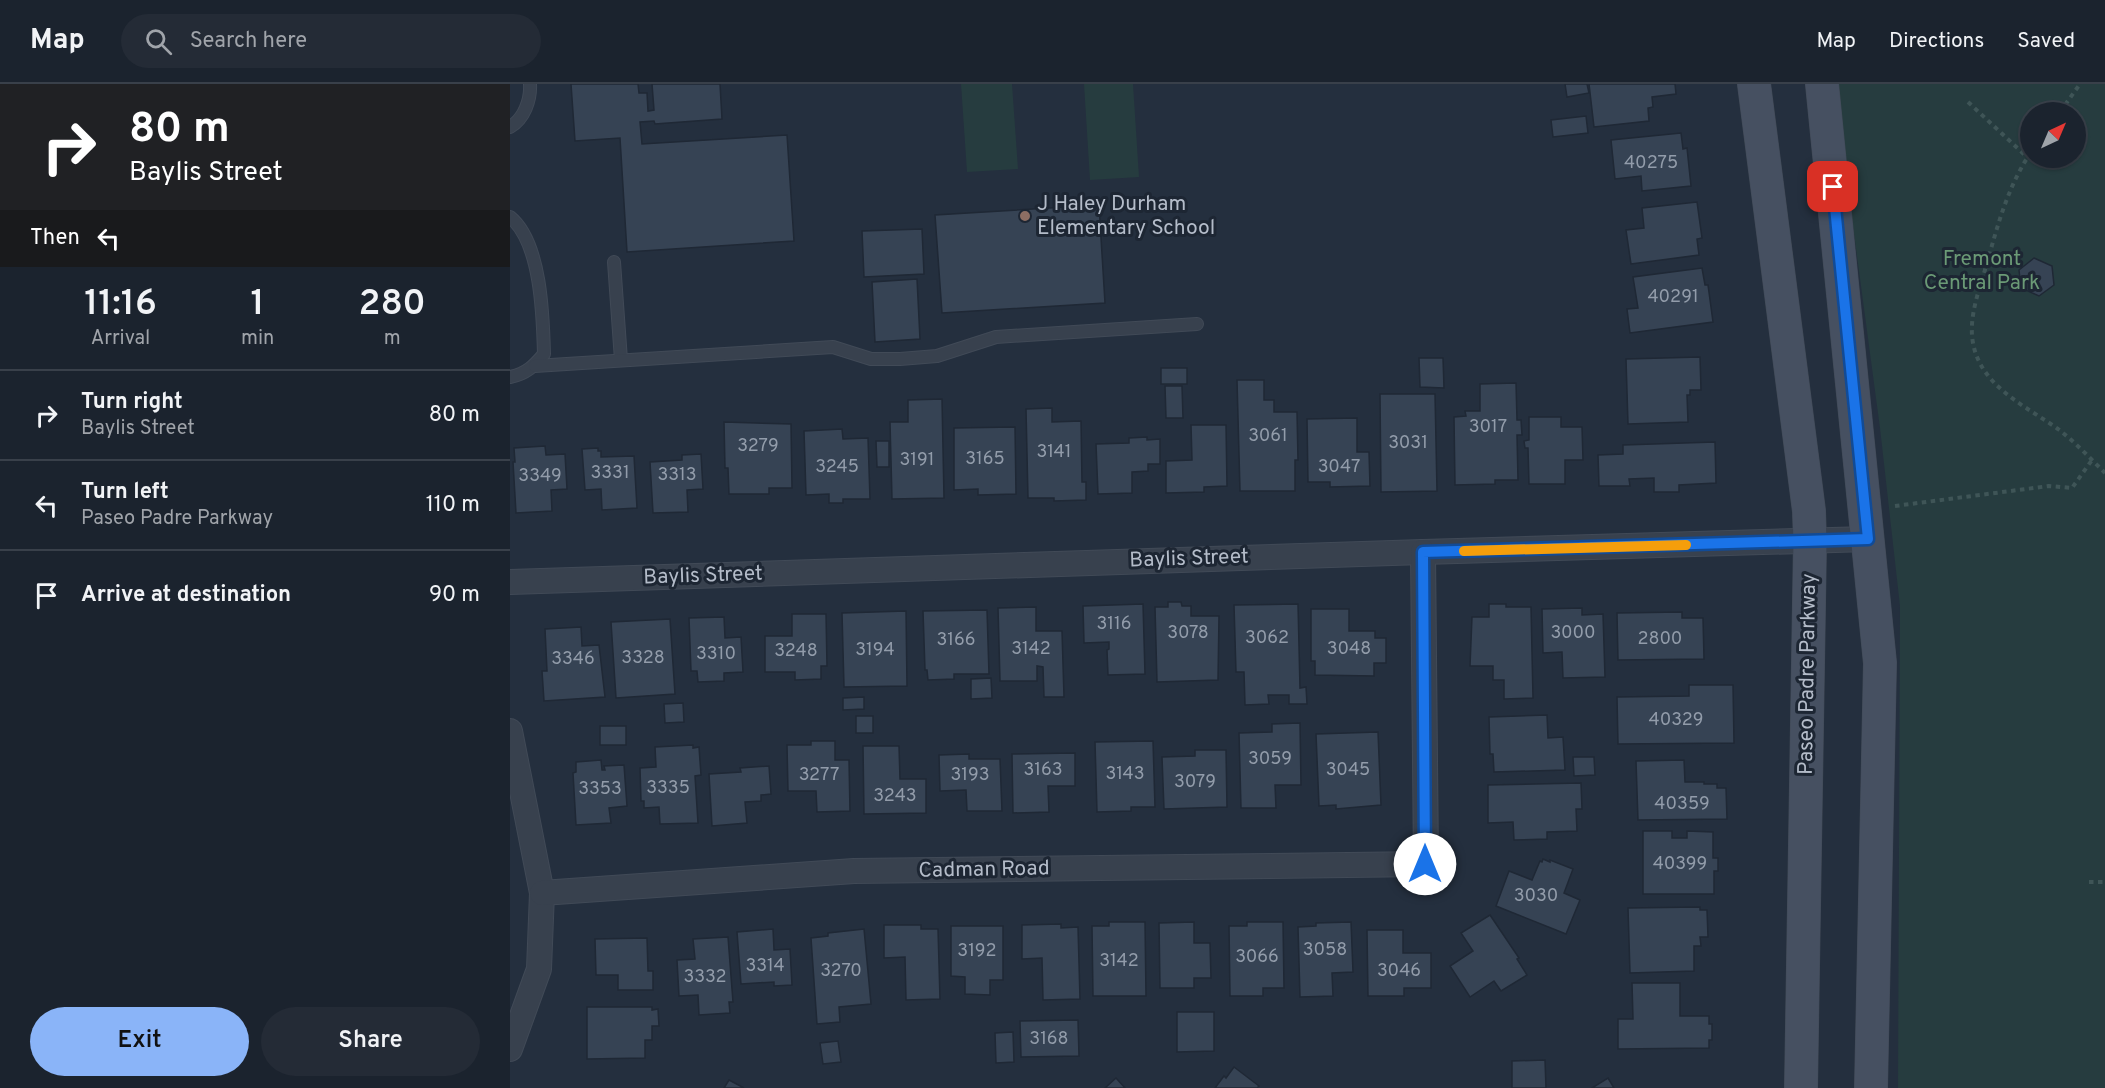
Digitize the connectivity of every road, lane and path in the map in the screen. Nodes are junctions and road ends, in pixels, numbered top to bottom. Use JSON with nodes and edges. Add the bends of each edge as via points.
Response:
{"nodes":[{"id":1,"x":530,"y":84,"type":"edge"},
{"id":2,"x":1754,"y":84,"type":"edge"},
{"id":3,"x":1822,"y":84,"type":"edge"},
{"id":4,"x":2080,"y":84,"type":"edge"},
{"id":5,"x":1968,"y":102,"type":"dead end"},
{"id":6,"x":2067,"y":102,"type":"edge"},
{"id":7,"x":510,"y":127,"type":"edge"},
{"id":8,"x":2020,"y":150,"type":"edge"},
{"id":9,"x":2022,"y":168,"type":"edge"},
{"id":10,"x":510,"y":217,"type":"edge"},
{"id":11,"x":614,"y":262,"type":"dead end"},
{"id":12,"x":1197,"y":324,"type":"dead end"},
{"id":13,"x":621,"y":360,"type":"junction"},
{"id":14,"x":535,"y":366,"type":"junction"},
{"id":15,"x":510,"y":377,"type":"edge"},
{"id":16,"x":2092,"y":460,"type":"junction"},
{"id":17,"x":2105,"y":473,"type":"edge"},
{"id":18,"x":1897,"y":506,"type":"dead end"},
{"id":19,"x":1868,"y":539,"type":"junction"},
{"id":20,"x":1810,"y":542,"type":"junction"},
{"id":21,"x":1423,"y":552,"type":"junction"},
{"id":22,"x":510,"y":582,"type":"edge"},
{"id":23,"x":510,"y":731,"type":"edge"},
{"id":24,"x":2089,"y":882,"type":"dead end"},
{"id":25,"x":2105,"y":882,"type":"edge"},
{"id":26,"x":542,"y":893,"type":"junction"},
{"id":27,"x":510,"y":1049,"type":"edge"},
{"id":28,"x":1802,"y":1088,"type":"edge"},
{"id":29,"x":1871,"y":1088,"type":"edge"}],
"edges":[{"from":1,"to":7,"type":"lane","via":[[525,111],[518,123]]},
{"from":2,"to":20,"type":"main road","name":"Paseo Padre Parkway"},
{"from":3,"to":19,"type":"main road"},
{"from":4,"to":6,"type":"path"},
{"from":5,"to":8,"type":"path"},
{"from":9,"to":16,"type":"path","via":[[1996,230],[1973,314],[1973,343],[1982,366],[1998,387],[2057,428]]},
{"from":10,"to":14,"type":"lane","via":[[525,233],[532,249],[544,354]]},
{"from":11,"to":13,"type":"lane"},
{"from":12,"to":13,"type":"lane","via":[[996,337],[937,356],[900,359],[871,359],[833,347]]},
{"from":13,"to":14,"type":"lane"},
{"from":14,"to":15,"type":"lane","via":[[522,375]]},
{"from":16,"to":17,"type":"path"},
{"from":16,"to":18,"type":"path","via":[[2072,488],[2049,486]]},
{"from":19,"to":20,"type":"street","name":"Baylis Street"},
{"from":19,"to":29,"type":"main road","via":[[1880,663]]},
{"from":20,"to":21,"type":"street","name":"Baylis Street"},
{"from":20,"to":28,"type":"main road","name":"Paseo Padre Parkway"},
{"from":21,"to":22,"type":"street","name":"Baylis Street"},
{"from":21,"to":26,"type":"street","name":"Cadman Road","via":[[1425,864],[855,871]]},
{"from":23,"to":26,"type":"street"},
{"from":24,"to":25,"type":"path"},
{"from":26,"to":27,"type":"street","via":[[539,969]]}]}
